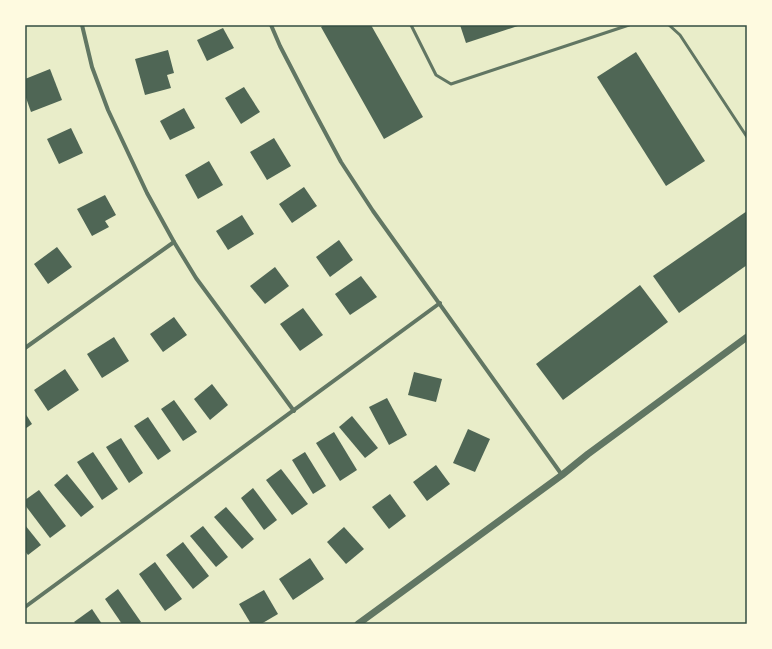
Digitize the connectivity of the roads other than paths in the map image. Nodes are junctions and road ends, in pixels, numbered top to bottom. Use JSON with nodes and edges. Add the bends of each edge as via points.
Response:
{"nodes":[{"id":1,"x":82,"y":25,"type":"edge"},
{"id":2,"x":271,"y":25,"type":"edge"},
{"id":3,"x":411,"y":25,"type":"edge"},
{"id":4,"x":629,"y":25,"type":"edge"},
{"id":5,"x":669,"y":25,"type":"edge"},
{"id":6,"x":747,"y":137,"type":"edge"},
{"id":7,"x":174,"y":242,"type":"junction"},
{"id":8,"x":440,"y":303,"type":"junction"},
{"id":9,"x":747,"y":337,"type":"edge"},
{"id":10,"x":25,"y":348,"type":"edge"},
{"id":11,"x":294,"y":411,"type":"junction"},
{"id":12,"x":562,"y":476,"type":"junction"},
{"id":13,"x":25,"y":607,"type":"edge"},
{"id":14,"x":358,"y":624,"type":"edge"}],
"edges":[{"from":1,"to":7,"type":"street","via":[[92,67],[108,110],[147,193]]},
{"from":2,"to":8,"type":"street","via":[[341,162]]},
{"from":3,"to":4,"type":"lane","via":[[436,75],[451,84]]},
{"from":5,"to":6,"type":"lane","via":[[680,35]]},
{"from":7,"to":10,"type":"street"},
{"from":7,"to":11,"type":"street","via":[[196,278]]},
{"from":8,"to":11,"type":"street"},
{"from":8,"to":12,"type":"street"},
{"from":9,"to":12,"type":"street"},
{"from":11,"to":13,"type":"street"},
{"from":12,"to":14,"type":"street"}]}
